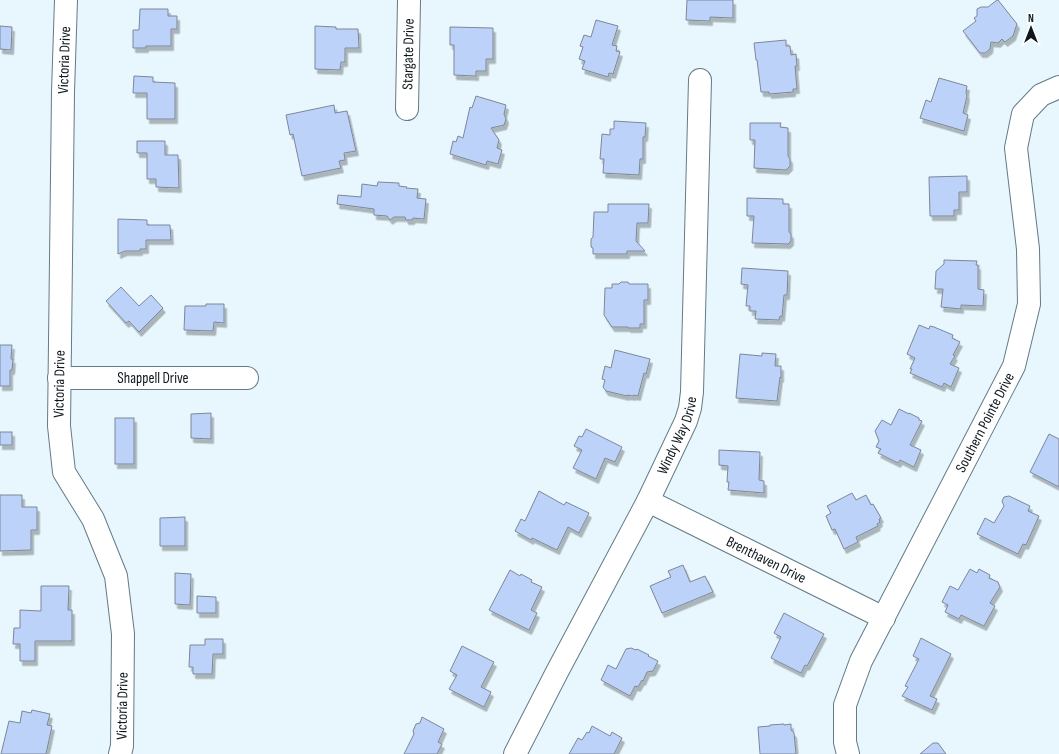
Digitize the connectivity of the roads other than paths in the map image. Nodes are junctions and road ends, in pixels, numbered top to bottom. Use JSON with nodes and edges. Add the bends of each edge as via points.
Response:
{"nodes":[{"id":1,"x":66,"y":0,"type":"edge"},
{"id":2,"x":409,"y":0,"type":"edge"},
{"id":3,"x":700,"y":80,"type":"dead end"},
{"id":4,"x":1059,"y":87,"type":"edge"},
{"id":5,"x":408,"y":109,"type":"dead end"},
{"id":6,"x":60,"y":378,"type":"junction"},
{"id":7,"x":247,"y":378,"type":"dead end"},
{"id":8,"x":648,"y":501,"type":"junction"},
{"id":9,"x":884,"y":618,"type":"junction"},
{"id":10,"x":120,"y":754,"type":"edge"},
{"id":11,"x":515,"y":754,"type":"edge"},
{"id":12,"x":848,"y":754,"type":"edge"}],
"edges":[{"from":1,"to":6,"type":"street","name":"Victoria Drive"},
{"from":2,"to":5,"type":"street","name":"Stargate Drive"},
{"from":3,"to":8,"type":"street","name":"Windy Way Drive","via":[[692,392],[686,420]]},
{"from":4,"to":9,"type":"street","name":"Southern Pointe Drive","via":[[1040,95],[1023,114],[1016,148],[1028,249],[1030,304],[1014,366]]},
{"from":6,"to":7,"type":"street","name":"Shappell Drive"},
{"from":6,"to":10,"type":"street","name":"Victoria Drive","via":[[59,426],[64,472],[93,519],[116,576],[123,634]]},
{"from":8,"to":9,"type":"street","name":"Brenthaven Drive"},
{"from":8,"to":11,"type":"street","name":"Windy Way Drive"},
{"from":9,"to":12,"type":"street","name":"Southern Pointe Drive","via":[[861,661],[844,705],[845,742]]}]}
